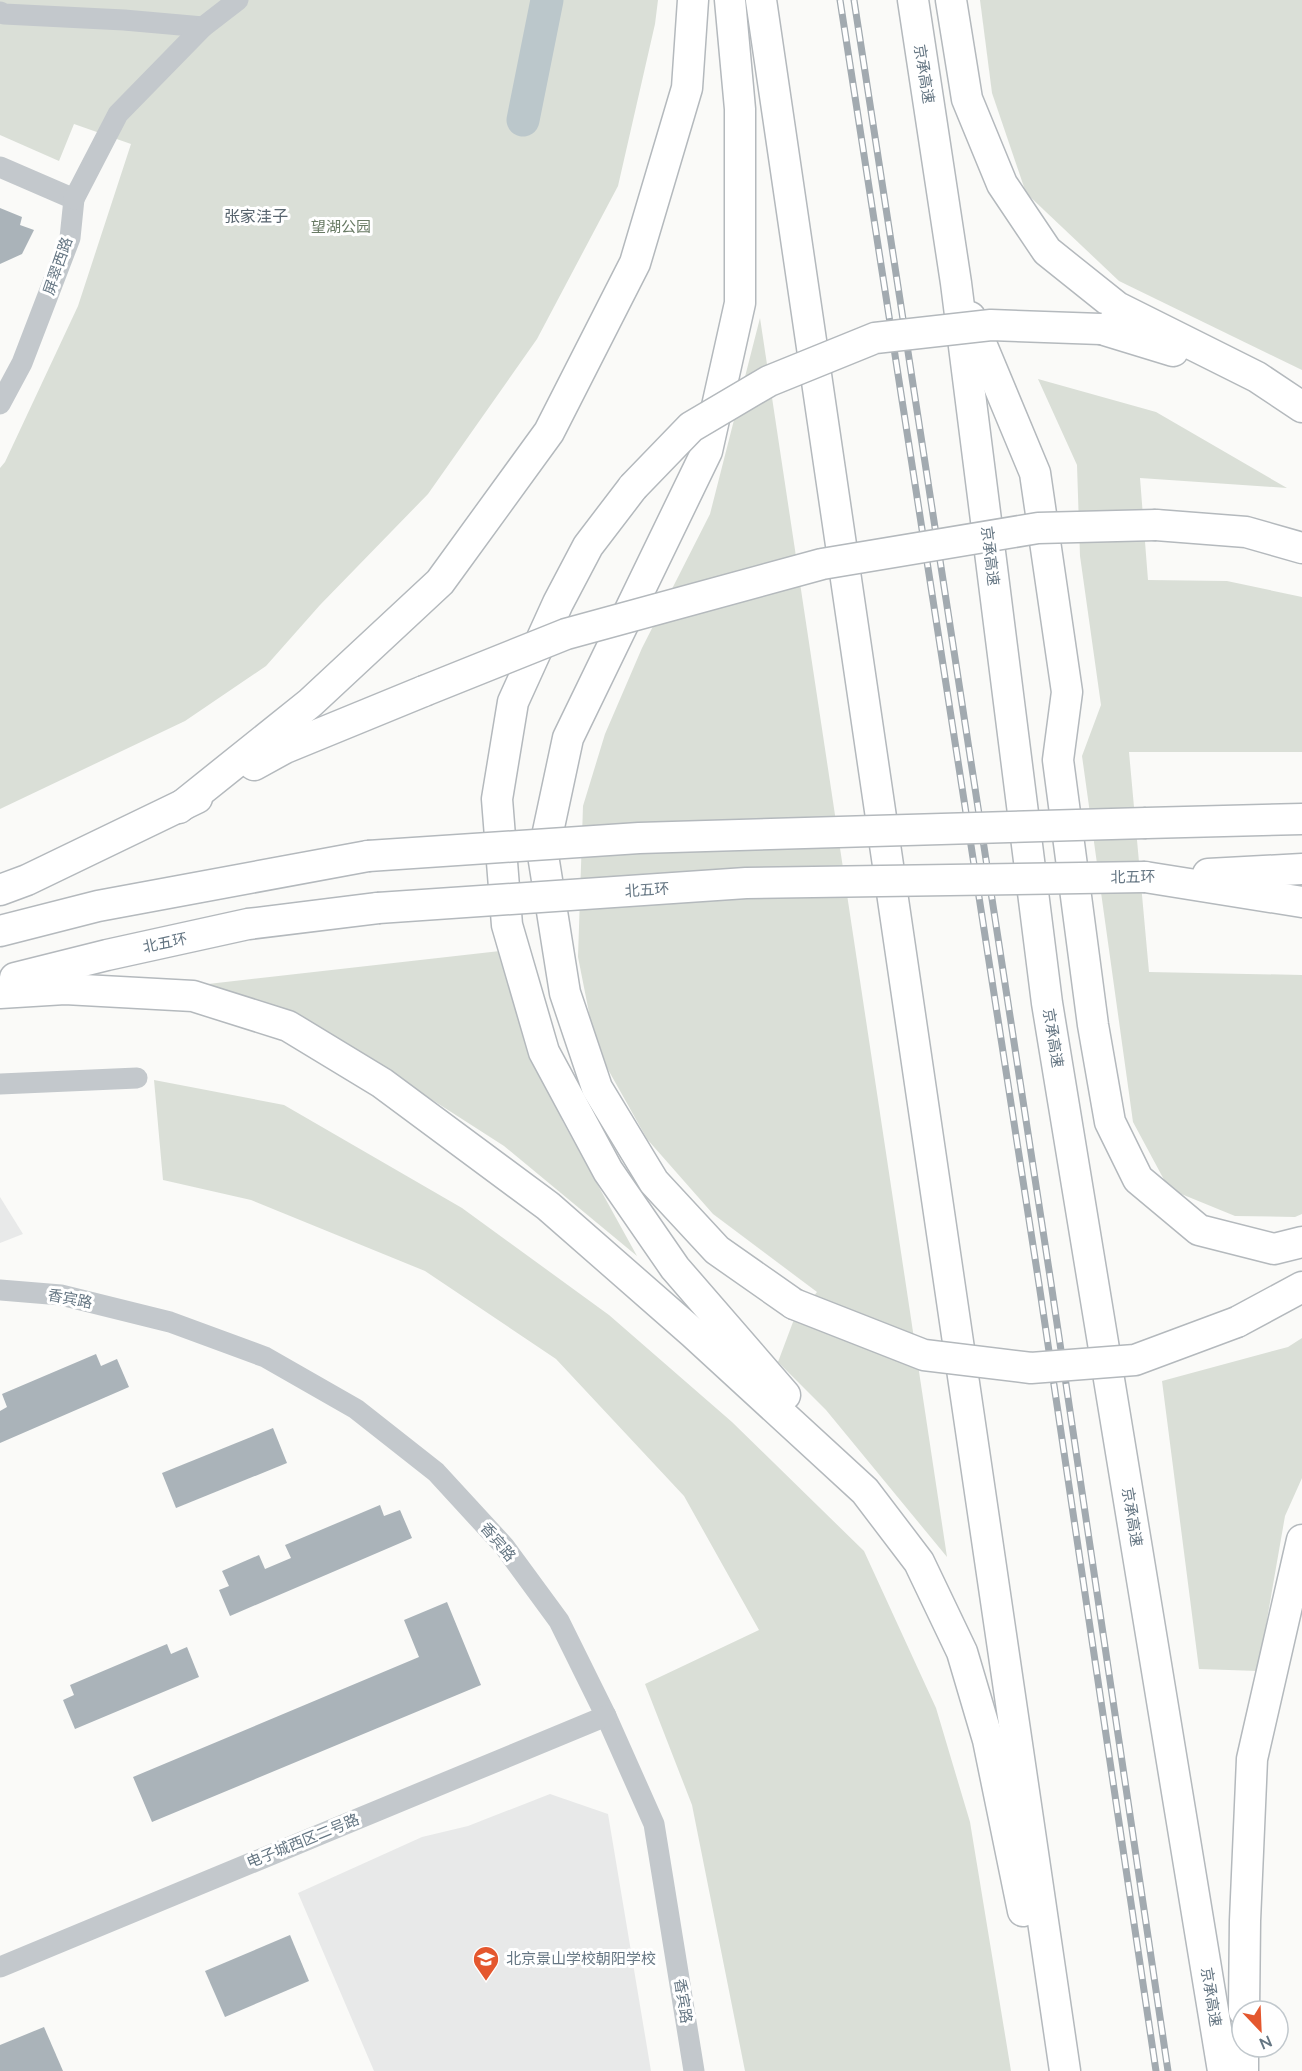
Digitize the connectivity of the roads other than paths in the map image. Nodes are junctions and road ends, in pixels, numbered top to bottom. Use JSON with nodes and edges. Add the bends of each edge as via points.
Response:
{"nodes":[{"id":1,"x":238,"y":0,"type":"edge"},
{"id":2,"x":693,"y":0,"type":"edge"},
{"id":3,"x":730,"y":0,"type":"edge"},
{"id":4,"x":761,"y":0,"type":"edge"},
{"id":5,"x":913,"y":0,"type":"edge"},
{"id":6,"x":951,"y":0,"type":"edge"},
{"id":7,"x":0,"y":12,"type":"edge"},
{"id":8,"x":203,"y":27,"type":"junction"},
{"id":9,"x":0,"y":167,"type":"edge"},
{"id":10,"x":74,"y":199,"type":"junction"},
{"id":11,"x":956,"y":283,"type":"junction"},
{"id":12,"x":1257,"y":377,"type":"junction"},
{"id":13,"x":0,"y":404,"type":"edge"},
{"id":14,"x":1302,"y":407,"type":"edge"},
{"id":15,"x":1302,"y":548,"type":"edge"},
{"id":16,"x":179,"y":808,"type":"junction"},
{"id":17,"x":1302,"y":819,"type":"edge"},
{"id":18,"x":1302,"y":869,"type":"edge"},
{"id":19,"x":1145,"y":877,"type":"junction"},
{"id":20,"x":0,"y":890,"type":"edge"},
{"id":21,"x":1302,"y":902,"type":"edge"},
{"id":22,"x":0,"y":931,"type":"edge"},
{"id":23,"x":0,"y":982,"type":"edge"},
{"id":24,"x":0,"y":993,"type":"edge"},
{"id":25,"x":137,"y":1078,"type":"dead end"},
{"id":26,"x":0,"y":1084,"type":"edge"},
{"id":27,"x":1302,"y":1242,"type":"edge"},
{"id":28,"x":1302,"y":1287,"type":"edge"},
{"id":29,"x":0,"y":1290,"type":"edge"},
{"id":30,"x":866,"y":1491,"type":"junction"},
{"id":31,"x":1302,"y":1540,"type":"edge"},
{"id":32,"x":606,"y":1716,"type":"junction"},
{"id":33,"x":0,"y":1966,"type":"edge"},
{"id":34,"x":1244,"y":1999,"type":"edge"},
{"id":35,"x":694,"y":2071,"type":"edge"},
{"id":36,"x":1056,"y":2071,"type":"edge"},
{"id":37,"x":1065,"y":2071,"type":"edge"},
{"id":38,"x":1223,"y":2071,"type":"edge"}],
"edges":[{"from":1,"to":8,"type":"street"},
{"from":2,"to":16,"type":"highway","via":[[687,88],[635,263],[549,432],[440,582],[310,703]]},
{"from":3,"to":28,"type":"highway","bridge":true,"via":[[740,109],[741,303],[706,451],[568,738],[543,855],[565,993],[597,1088],[654,1182],[717,1250],[794,1304],[924,1355],[1031,1368],[1135,1360],[1237,1322]]},
{"from":4,"to":37,"type":"highway"},
{"from":5,"to":11,"type":"highway","name":"京承高速"},
{"from":6,"to":12,"type":"highway","via":[[967,99],[1002,184],[1047,251],[1117,307]]},
{"from":7,"to":8,"type":"street"},
{"from":8,"to":10,"type":"street","via":[[118,114]]},
{"from":9,"to":10,"type":"street"},
{"from":10,"to":13,"type":"street","name":"屏翠西路","via":[[70,238],[22,363]]},
{"from":11,"to":27,"type":"highway","via":[[1035,473],[1067,693],[1058,760],[1093,1025],[1110,1122],[1138,1179],[1199,1230],[1274,1249]]},
{"from":11,"to":38,"type":"highway","name":"京承高速","via":[[1047,1002]]},
{"from":12,"to":14,"type":"highway"},
{"from":12,"to":30,"type":"highway","bridge":true,"via":[[1101,329],[991,325],[875,338],[769,381],[691,427],[633,487],[588,546],[513,702],[497,799],[507,925],[544,1052],[608,1171],[675,1268]]},
{"from":15,"to":16,"type":"highway","bridge":true,"via":[[1246,532],[1156,525],[1038,528],[822,564],[566,634],[285,748]]},
{"from":16,"to":20,"type":"highway"},
{"from":17,"to":22,"type":"highway","bridge":true,"via":[[639,838],[368,856],[98,906]]},
{"from":18,"to":19,"type":"highway","name":"北五环"},
{"from":19,"to":21,"type":"highway"},
{"from":19,"to":23,"type":"highway","name":"北五环","bridge":true,"via":[[746,883],[378,908],[248,924]]},
{"from":24,"to":30,"type":"highway","via":[[65,989],[193,996],[288,1026],[382,1083],[548,1206]]},
{"from":25,"to":26,"type":"street"},
{"from":29,"to":32,"type":"street","name":"香宾路","via":[[61,1294],[170,1322],[265,1357],[356,1409],[436,1472],[504,1546],[559,1621]]},
{"from":30,"to":36,"type":"highway","via":[[919,1562],[962,1652],[988,1740]]},
{"from":31,"to":34,"type":"highway","via":[[1252,1759]]},
{"from":32,"to":33,"type":"street","name":"电子城西区二号路"},
{"from":32,"to":35,"type":"street","name":"香宾路","via":[[654,1824]]}]}
